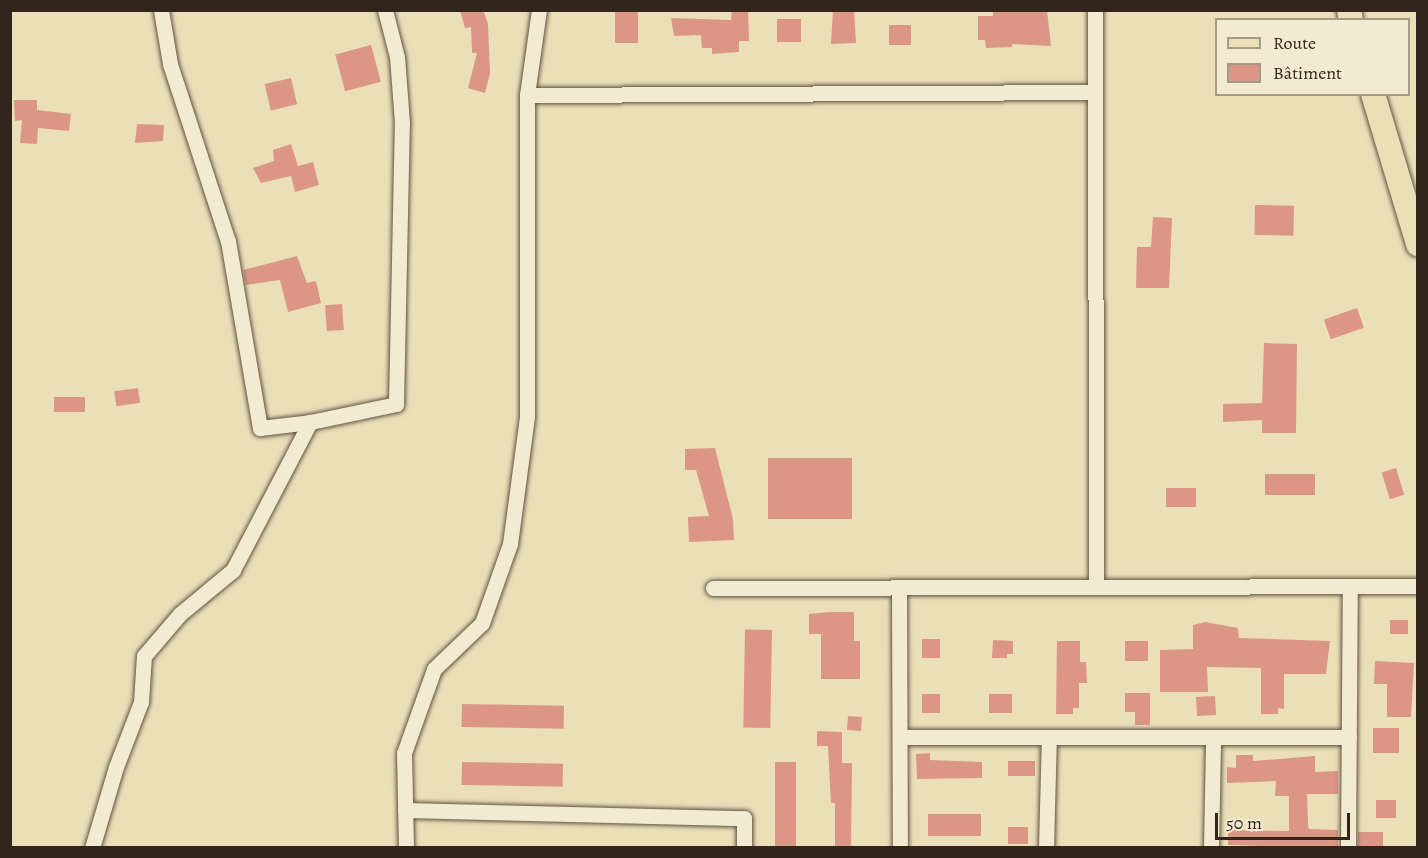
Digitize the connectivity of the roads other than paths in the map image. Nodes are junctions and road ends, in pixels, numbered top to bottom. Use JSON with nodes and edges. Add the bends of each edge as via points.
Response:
{"nodes":[{"id":1,"x":161,"y":10,"type":"edge"},
{"id":2,"x":384,"y":10,"type":"edge"},
{"id":3,"x":539,"y":10,"type":"edge"},
{"id":4,"x":1095,"y":10,"type":"edge"},
{"id":5,"x":1094,"y":92,"type":"junction"},
{"id":6,"x":527,"y":95,"type":"junction"},
{"id":7,"x":1374,"y":96,"type":"edge"},
{"id":8,"x":1418,"y":244,"type":"edge"},
{"id":9,"x":310,"y":422,"type":"junction"},
{"id":10,"x":1350,"y":586,"type":"junction"},
{"id":11,"x":1418,"y":586,"type":"edge"},
{"id":12,"x":899,"y":587,"type":"junction"},
{"id":13,"x":1096,"y":587,"type":"junction"},
{"id":14,"x":713,"y":588,"type":"dead end"},
{"id":15,"x":900,"y":737,"type":"junction"},
{"id":16,"x":1049,"y":737,"type":"junction"},
{"id":17,"x":1349,"y":737,"type":"junction"},
{"id":18,"x":1213,"y":740,"type":"junction"},
{"id":19,"x":405,"y":810,"type":"junction"},
{"id":20,"x":92,"y":848,"type":"edge"},
{"id":21,"x":406,"y":848,"type":"edge"},
{"id":22,"x":744,"y":848,"type":"edge"},
{"id":23,"x":900,"y":848,"type":"edge"},
{"id":24,"x":1046,"y":848,"type":"edge"},
{"id":25,"x":1211,"y":848,"type":"edge"},
{"id":26,"x":1348,"y":848,"type":"edge"}],
"edges":[{"from":1,"to":9,"type":"street","via":[[170,64],[228,241],[260,428]]},
{"from":2,"to":9,"type":"street","via":[[397,57],[402,123],[396,404]]},
{"from":3,"to":6,"type":"street"},
{"from":4,"to":5,"type":"street"},
{"from":5,"to":6,"type":"street"},
{"from":5,"to":13,"type":"street"},
{"from":6,"to":19,"type":"street","via":[[527,417],[510,544],[482,623],[434,669],[404,753]]},
{"from":7,"to":8,"type":"main road"},
{"from":9,"to":20,"type":"street","via":[[233,570],[180,614],[144,656],[141,702],[116,767]]},
{"from":10,"to":11,"type":"street"},
{"from":10,"to":13,"type":"street"},
{"from":10,"to":17,"type":"street"},
{"from":12,"to":13,"type":"street"},
{"from":12,"to":14,"type":"street"},
{"from":12,"to":15,"type":"street"},
{"from":15,"to":16,"type":"street"},
{"from":15,"to":23,"type":"street"},
{"from":16,"to":18,"type":"street"},
{"from":16,"to":24,"type":"street"},
{"from":17,"to":18,"type":"street"},
{"from":17,"to":26,"type":"street"},
{"from":18,"to":25,"type":"street"},
{"from":19,"to":21,"type":"street"},
{"from":19,"to":22,"type":"street","via":[[744,818]]}]}
